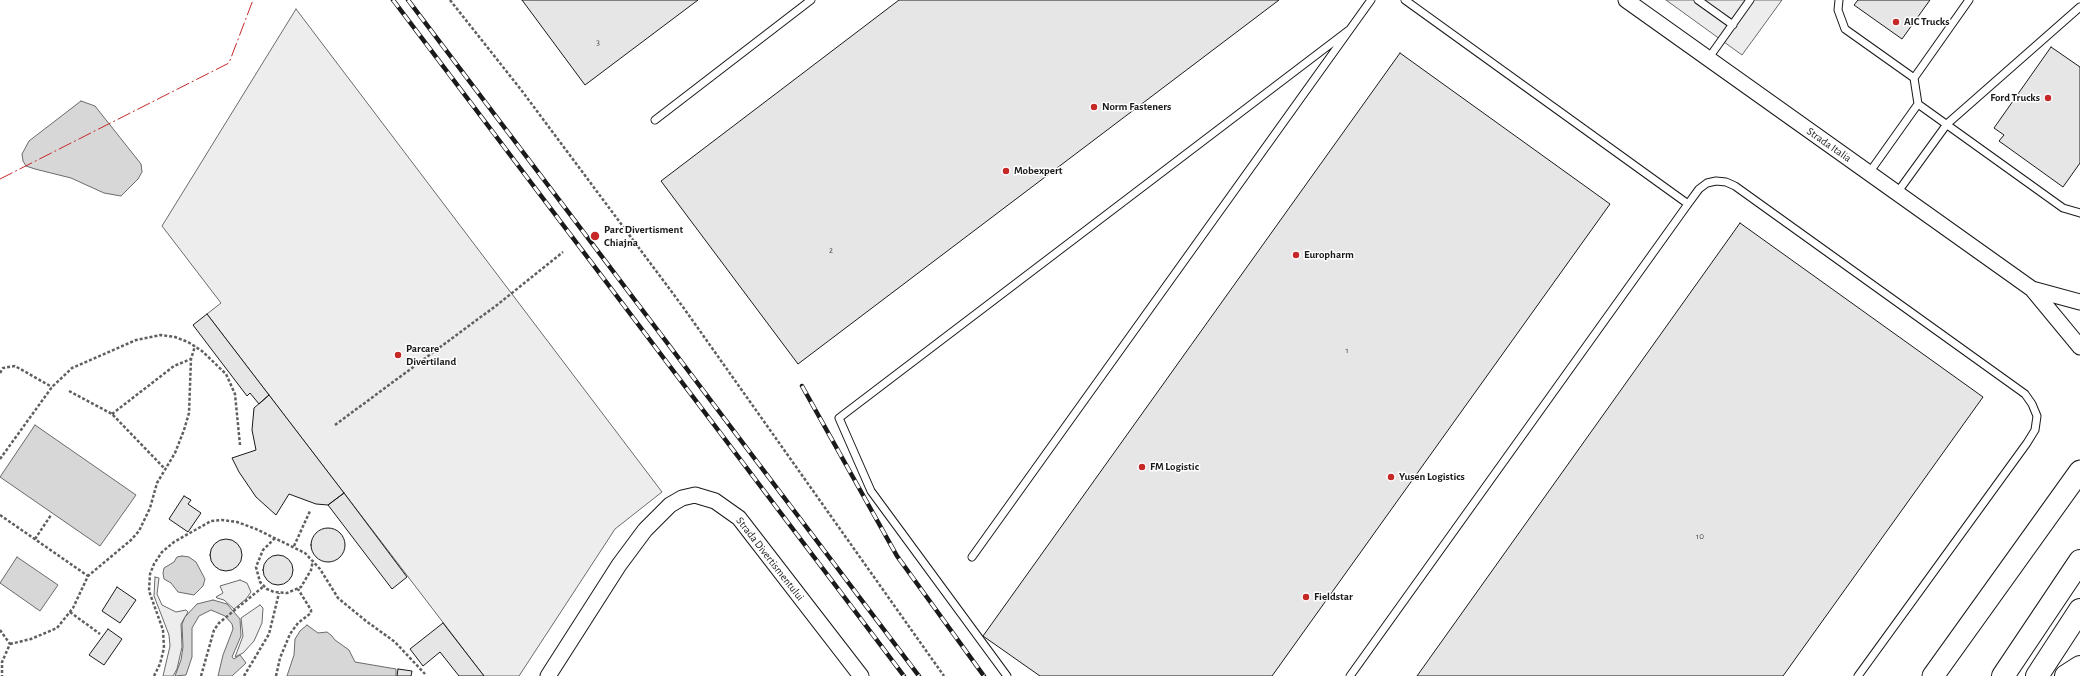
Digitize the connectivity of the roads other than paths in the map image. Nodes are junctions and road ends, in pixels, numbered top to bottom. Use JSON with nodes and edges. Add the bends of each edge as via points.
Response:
{"nodes":[{"id":1,"x":811,"y":0,"type":"edge"},
{"id":2,"x":1371,"y":0,"type":"edge"},
{"id":3,"x":1405,"y":0,"type":"edge"},
{"id":4,"x":1626,"y":0,"type":"edge"},
{"id":5,"x":1698,"y":0,"type":"edge"},
{"id":6,"x":1750,"y":0,"type":"edge"},
{"id":7,"x":1838,"y":0,"type":"edge"},
{"id":8,"x":1969,"y":0,"type":"edge"},
{"id":9,"x":2080,"y":7,"type":"edge"},
{"id":10,"x":1732,"y":25,"type":"junction"},
{"id":11,"x":1349,"y":30,"type":"junction"},
{"id":12,"x":1708,"y":59,"type":"junction"},
{"id":13,"x":1914,"y":78,"type":"junction"},
{"id":14,"x":1918,"y":104,"type":"junction"},
{"id":15,"x":655,"y":120,"type":"dead end"},
{"id":16,"x":1947,"y":124,"type":"junction"},
{"id":17,"x":1869,"y":173,"type":"junction"},
{"id":18,"x":1897,"y":193,"type":"junction"},
{"id":19,"x":1688,"y":204,"type":"junction"},
{"id":20,"x":2080,"y":212,"type":"edge"},
{"id":21,"x":2032,"y":289,"type":"junction"},
{"id":22,"x":2080,"y":302,"type":"edge"},
{"id":23,"x":2080,"y":347,"type":"edge"},
{"id":24,"x":2080,"y":471,"type":"edge"},
{"id":25,"x":972,"y":557,"type":"dead end"},
{"id":26,"x":2080,"y":561,"type":"edge"},
{"id":27,"x":2080,"y":610,"type":"edge"},
{"id":28,"x":2080,"y":667,"type":"edge"},
{"id":29,"x":548,"y":676,"type":"edge"},
{"id":30,"x":861,"y":676,"type":"edge"},
{"id":31,"x":1007,"y":676,"type":"edge"},
{"id":32,"x":1350,"y":676,"type":"edge"},
{"id":33,"x":1858,"y":676,"type":"edge"},
{"id":34,"x":1933,"y":676,"type":"edge"},
{"id":35,"x":2003,"y":676,"type":"edge"},
{"id":36,"x":2037,"y":676,"type":"edge"},
{"id":37,"x":2066,"y":676,"type":"edge"}],
"edges":[{"from":1,"to":15,"type":"lane"},
{"from":2,"to":11,"type":"lane"},
{"from":3,"to":19,"type":"lane"},
{"from":4,"to":12,"type":"street","name":"Strada Italia"},
{"from":5,"to":10,"type":"lane"},
{"from":6,"to":10,"type":"lane"},
{"from":7,"to":13,"type":"lane","via":[[1838,10],[1845,29]]},
{"from":8,"to":13,"type":"lane"},
{"from":9,"to":16,"type":"lane"},
{"from":10,"to":12,"type":"lane"},
{"from":11,"to":25,"type":"lane"},
{"from":11,"to":31,"type":"lane","via":[[839,418],[871,491]]},
{"from":12,"to":17,"type":"street","name":"Strada Italia"},
{"from":13,"to":14,"type":"lane"},
{"from":14,"to":16,"type":"lane"},
{"from":14,"to":17,"type":"lane"},
{"from":16,"to":18,"type":"lane"},
{"from":16,"to":20,"type":"lane","via":[[2064,208],[2074,213]]},
{"from":17,"to":18,"type":"street","name":"Strada Italia"},
{"from":18,"to":21,"type":"street","name":"Strada Italia"},
{"from":19,"to":32,"type":"lane"},
{"from":19,"to":33,"type":"lane","via":[[1707,183],[1726,182],[1735,186],[2025,394],[2038,416],[2035,430],[2027,443]]},
{"from":21,"to":22,"type":"street","name":"Strada Italia"},
{"from":21,"to":23,"type":"street","name":"Strada Italia"},
{"from":24,"to":34,"type":"main road"},
{"from":26,"to":35,"type":"highway"},
{"from":27,"to":36,"type":"highway"},
{"from":28,"to":37,"type":"highway"},
{"from":29,"to":30,"type":"street","name":"Strada Divertismentului","via":[[619,565],[645,530],[670,505],[682,498],[695,495],[715,501],[739,518]]}]}
